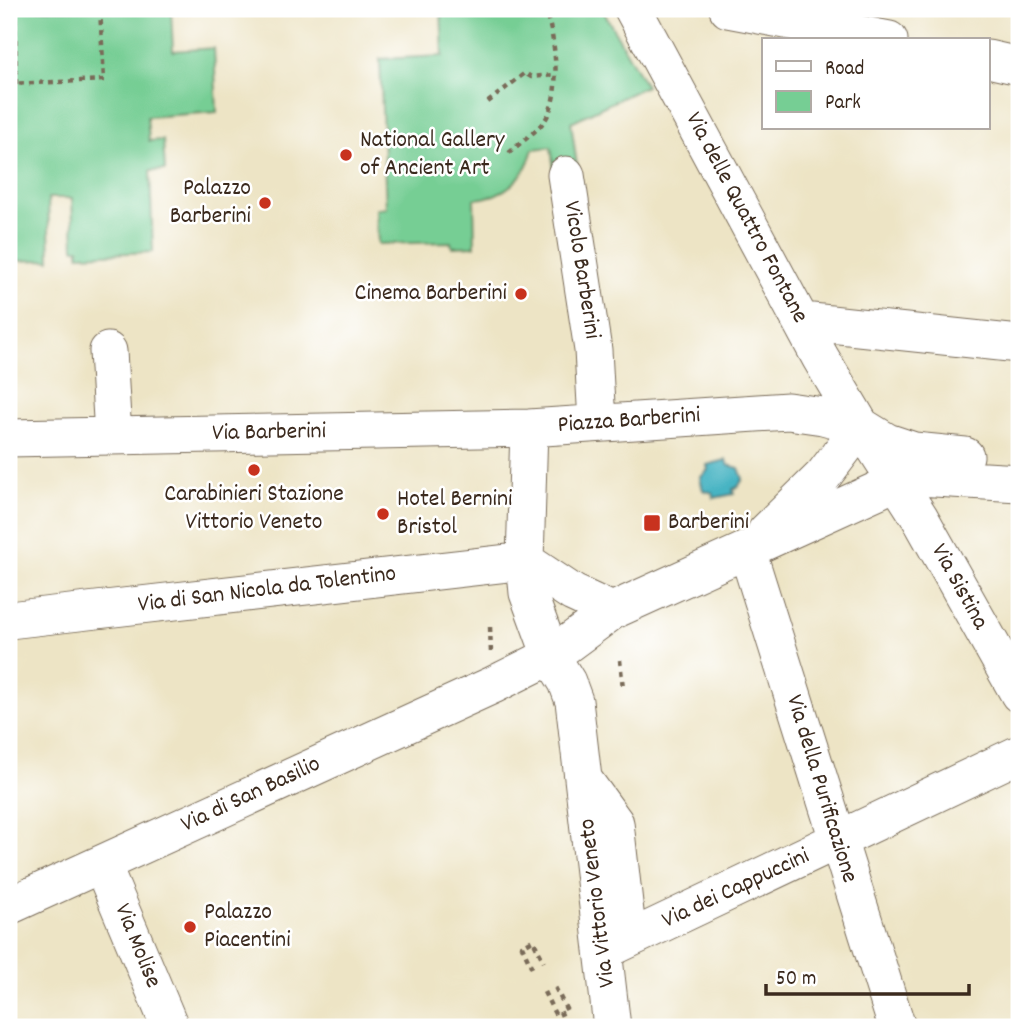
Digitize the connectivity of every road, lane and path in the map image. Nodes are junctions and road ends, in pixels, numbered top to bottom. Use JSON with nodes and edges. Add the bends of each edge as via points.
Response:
{"nodes":[{"id":1,"x":15,"y":9,"type":"edge"},
{"id":2,"x":100,"y":9,"type":"edge"},
{"id":3,"x":544,"y":9,"type":"edge"},
{"id":4,"x":633,"y":9,"type":"edge"},
{"id":5,"x":727,"y":9,"type":"edge"},
{"id":6,"x":879,"y":38,"type":"edge"},
{"id":7,"x":990,"y":60,"type":"edge"},
{"id":8,"x":1019,"y":66,"type":"edge"},
{"id":9,"x":555,"y":75,"type":"junction"},
{"id":10,"x":16,"y":83,"type":"junction"},
{"id":11,"x":9,"y":84,"type":"edge"},
{"id":12,"x":488,"y":102,"type":"dead end"},
{"id":13,"x":509,"y":153,"type":"dead end"},
{"id":14,"x":566,"y":175,"type":"dead end"},
{"id":15,"x":802,"y":321,"type":"junction"},
{"id":16,"x":1019,"y":344,"type":"edge"},
{"id":17,"x":108,"y":351,"type":"dead end"},
{"id":18,"x":597,"y":424,"type":"junction"},
{"id":19,"x":861,"y":426,"type":"junction"},
{"id":20,"x":529,"y":428,"type":"junction"},
{"id":21,"x":113,"y":436,"type":"junction"},
{"id":22,"x":9,"y":438,"type":"edge"},
{"id":23,"x":1019,"y":461,"type":"edge"},
{"id":24,"x":896,"y":482,"type":"junction"},
{"id":25,"x":1019,"y":483,"type":"edge"},
{"id":26,"x":747,"y":550,"type":"junction"},
{"id":27,"x":525,"y":561,"type":"junction"},
{"id":28,"x":612,"y":611,"type":"junction"},
{"id":29,"x":9,"y":620,"type":"edge"},
{"id":30,"x":489,"y":626,"type":"dead end"},
{"id":31,"x":551,"y":656,"type":"junction"},
{"id":32,"x":620,"y":660,"type":"dead end"},
{"id":33,"x":492,"y":669,"type":"junction"},
{"id":34,"x":623,"y":688,"type":"dead end"},
{"id":35,"x":1019,"y":694,"type":"edge"},
{"id":36,"x":1019,"y":754,"type":"edge"},
{"id":37,"x":584,"y":779,"type":"junction"},
{"id":38,"x":838,"y":841,"type":"junction"},
{"id":39,"x":102,"y":865,"type":"junction"},
{"id":40,"x":9,"y":906,"type":"edge"},
{"id":41,"x":616,"y":945,"type":"junction"},
{"id":42,"x":544,"y":962,"type":"dead end"},
{"id":43,"x":532,"y":968,"type":"dead end"},
{"id":44,"x":555,"y":987,"type":"dead end"},
{"id":45,"x":544,"y":992,"type":"dead end"},
{"id":46,"x":170,"y":1027,"type":"edge"},
{"id":47,"x":591,"y":1027,"type":"edge"},
{"id":48,"x":612,"y":1027,"type":"edge"},
{"id":49,"x":635,"y":1027,"type":"edge"},
{"id":50,"x":897,"y":1027,"type":"edge"}],
"edges":[{"from":1,"to":10,"type":"path"},
{"from":2,"to":10,"type":"path","via":[[104,80]]},
{"from":3,"to":9,"type":"path","via":[[555,45]]},
{"from":4,"to":15,"type":"street","name":"Via delle Quattro Fontane"},
{"from":5,"to":6,"type":"street"},
{"from":7,"to":8,"type":"street"},
{"from":9,"to":12,"type":"path","via":[[531,77],[525,73]]},
{"from":9,"to":13,"type":"path","via":[[544,121]]},
{"from":10,"to":11,"type":"path"},
{"from":14,"to":18,"type":"street","name":"Vicolo Barberini","via":[[594,365]]},
{"from":15,"to":16,"type":"street"},
{"from":15,"to":19,"type":"street","name":"Via delle Quattro Fontane"},
{"from":17,"to":21,"type":"street"},
{"from":18,"to":19,"type":"street","name":"Piazza Barberini","via":[[788,411]]},
{"from":18,"to":20,"type":"street","name":"Piazza Barberini"},
{"from":19,"to":23,"type":"street","via":[[914,451]]},
{"from":19,"to":24,"type":"street"},
{"from":19,"to":26,"type":"street","via":[[823,476]]},
{"from":20,"to":21,"type":"street","name":"Via Barberini"},
{"from":20,"to":27,"type":"street","name":"Piazza Barberini"},
{"from":21,"to":22,"type":"street","name":"Via Barberini"},
{"from":24,"to":25,"type":"street","via":[[918,477]]},
{"from":24,"to":26,"type":"street"},
{"from":24,"to":35,"type":"street","name":"Via Sistina"},
{"from":26,"to":28,"type":"street"},
{"from":26,"to":38,"type":"street","name":"Via della Purificazione"},
{"from":27,"to":28,"type":"street","via":[[573,593]]},
{"from":27,"to":29,"type":"street","name":"Via di San Nicola da Tolentino"},
{"from":27,"to":31,"type":"street","name":"Piazza Barberini","via":[[531,607]]},
{"from":28,"to":31,"type":"street"},
{"from":30,"to":33,"type":"path"},
{"from":31,"to":33,"type":"street"},
{"from":31,"to":37,"type":"street","name":"Via Vittorio Veneto","via":[[574,701]]},
{"from":32,"to":34,"type":"path"},
{"from":33,"to":39,"type":"street","name":"Via di San Basilio"},
{"from":36,"to":38,"type":"street","name":"Via dei Cappuccini"},
{"from":37,"to":41,"type":"street","name":"Via Vittorio Veneto"},
{"from":37,"to":47,"type":"street","name":"Via Vittorio Veneto","via":[[569,830]]},
{"from":38,"to":41,"type":"street","name":"Via dei Cappuccini"},
{"from":38,"to":50,"type":"street","name":"Via della Purificazione"},
{"from":39,"to":40,"type":"street","name":"Via di San Basilio"},
{"from":39,"to":46,"type":"street","name":"Via Molise"},
{"from":41,"to":48,"type":"street","name":"Via Vittorio Veneto"},
{"from":41,"to":49,"type":"street","name":"Via Vittorio Veneto"},
{"from":42,"to":43,"type":"path","via":[[533,940],[522,946]]},
{"from":44,"to":45,"type":"path","via":[[567,1011],[556,1016]]}]}
